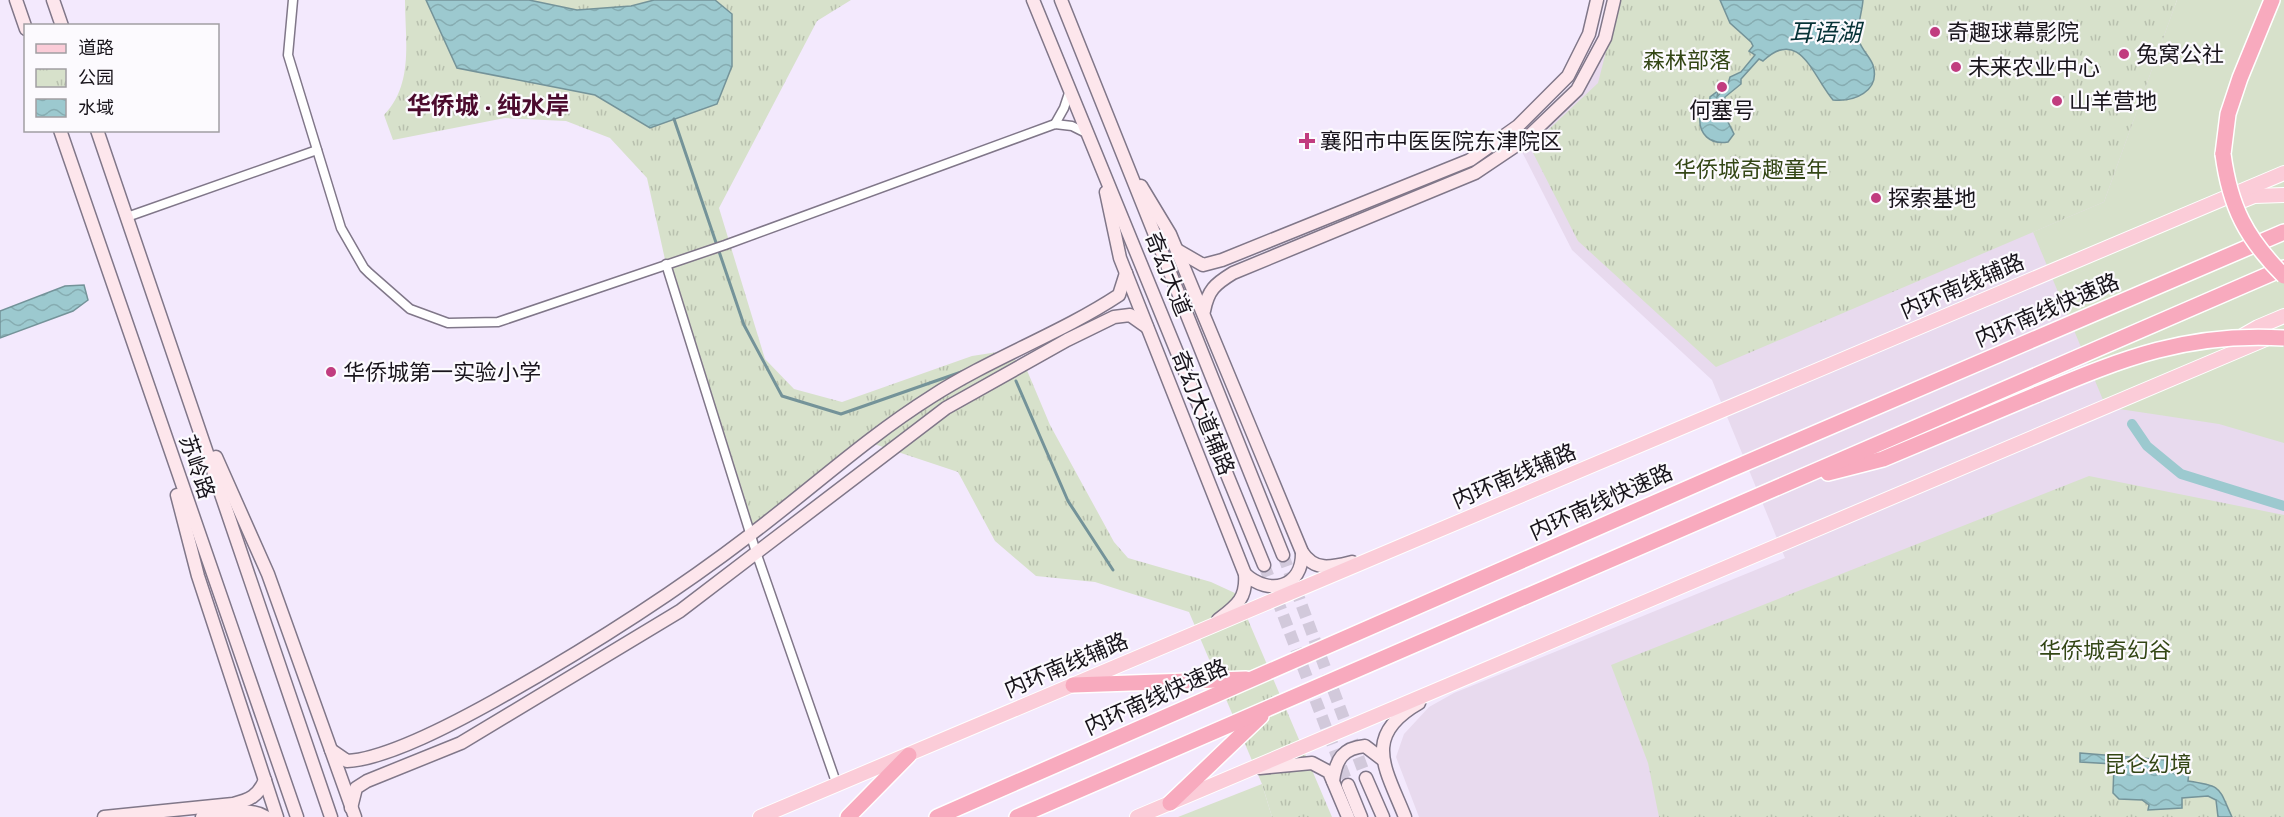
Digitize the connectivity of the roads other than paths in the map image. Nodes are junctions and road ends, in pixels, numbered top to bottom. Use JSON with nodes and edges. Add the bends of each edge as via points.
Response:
{"nodes":[{"id":1,"x":15,"y":0,"type":"edge"},
{"id":2,"x":53,"y":0,"type":"edge"},
{"id":3,"x":293,"y":0,"type":"edge"},
{"id":4,"x":1033,"y":0,"type":"edge"},
{"id":5,"x":1061,"y":0,"type":"edge"},
{"id":6,"x":1597,"y":0,"type":"edge"},
{"id":7,"x":1614,"y":0,"type":"edge"},
{"id":8,"x":2272,"y":0,"type":"edge"},
{"id":9,"x":24,"y":24,"type":"edge"},
{"id":10,"x":61,"y":24,"type":"edge"},
{"id":11,"x":1070,"y":90,"type":"junction"},
{"id":12,"x":1055,"y":124,"type":"junction"},
{"id":13,"x":61,"y":132,"type":"edge"},
{"id":14,"x":99,"y":132,"type":"edge"},
{"id":15,"x":1089,"y":135,"type":"junction"},
{"id":16,"x":317,"y":150,"type":"junction"},
{"id":17,"x":1123,"y":156,"type":"junction"},
{"id":18,"x":1099,"y":161,"type":"junction"},
{"id":19,"x":2284,"y":173,"type":"edge"},
{"id":20,"x":2284,"y":195,"type":"edge"},
{"id":21,"x":127,"y":217,"type":"junction"},
{"id":22,"x":2284,"y":232,"type":"edge"},
{"id":23,"x":2127,"y":239,"type":"junction"},
{"id":24,"x":1177,"y":250,"type":"junction"},
{"id":25,"x":666,"y":264,"type":"junction"},
{"id":26,"x":2284,"y":268,"type":"edge"},
{"id":27,"x":1126,"y":273,"type":"junction"},
{"id":28,"x":2284,"y":276,"type":"edge"},
{"id":29,"x":1204,"y":311,"type":"junction"},
{"id":30,"x":2284,"y":316,"type":"edge"},
{"id":31,"x":1147,"y":327,"type":"junction"},
{"id":32,"x":2284,"y":332,"type":"edge"},
{"id":33,"x":2284,"y":338,"type":"edge"},
{"id":34,"x":2177,"y":377,"type":"junction"},
{"id":35,"x":187,"y":393,"type":"junction"},
{"id":36,"x":154,"y":406,"type":"junction"},
{"id":37,"x":1776,"y":486,"type":"junction"},
{"id":38,"x":751,"y":534,"type":"junction"},
{"id":39,"x":756,"y":552,"type":"junction"},
{"id":40,"x":1302,"y":552,"type":"junction"},
{"id":41,"x":1382,"y":554,"type":"junction"},
{"id":42,"x":1283,"y":555,"type":"tunnel mouth"},
{"id":43,"x":1264,"y":565,"type":"tunnel mouth"},
{"id":44,"x":1245,"y":574,"type":"junction"},
{"id":45,"x":1208,"y":628,"type":"junction"},
{"id":46,"x":1254,"y":679,"type":"junction"},
{"id":47,"x":1453,"y":683,"type":"junction"},
{"id":48,"x":1073,"y":685,"type":"junction"},
{"id":49,"x":1269,"y":708,"type":"junction"},
{"id":50,"x":331,"y":750,"type":"junction"},
{"id":51,"x":909,"y":754,"type":"junction"},
{"id":52,"x":1382,"y":759,"type":"junction"},
{"id":53,"x":1247,"y":770,"type":"junction"},
{"id":54,"x":1366,"y":778,"type":"tunnel mouth"},
{"id":55,"x":265,"y":780,"type":"junction"},
{"id":56,"x":1333,"y":781,"type":"junction"},
{"id":57,"x":837,"y":785,"type":"junction"},
{"id":58,"x":1348,"y":785,"type":"tunnel mouth"},
{"id":59,"x":1170,"y":803,"type":"junction"},
{"id":60,"x":353,"y":812,"type":"edge"},
{"id":61,"x":104,"y":817,"type":"edge"},
{"id":62,"x":202,"y":817,"type":"edge"},
{"id":63,"x":266,"y":817,"type":"edge"},
{"id":64,"x":277,"y":817,"type":"edge"},
{"id":65,"x":297,"y":817,"type":"edge"},
{"id":66,"x":331,"y":817,"type":"edge"},
{"id":67,"x":760,"y":817,"type":"edge"},
{"id":68,"x":848,"y":817,"type":"edge"},
{"id":69,"x":937,"y":817,"type":"edge"},
{"id":70,"x":1017,"y":817,"type":"edge"},
{"id":71,"x":1138,"y":817,"type":"edge"},
{"id":72,"x":1348,"y":817,"type":"edge"},
{"id":73,"x":1361,"y":817,"type":"edge"},
{"id":74,"x":1383,"y":817,"type":"edge"},
{"id":75,"x":1405,"y":817,"type":"edge"}],
"edges":[{"from":1,"to":9,"type":"street"},
{"from":2,"to":10,"type":"street"},
{"from":3,"to":16,"type":"street","via":[[288,55]]},
{"from":4,"to":11,"type":"street","name":"奇幻大道"},
{"from":5,"to":17,"type":"street","name":"奇幻大道"},
{"from":6,"to":24,"type":"street","via":[[1589,34],[1568,76],[1518,126],[1470,160],[1222,260],[1203,265]]},
{"from":7,"to":29,"type":"street","via":[[1605,38],[1577,90],[1527,138],[1475,173],[1233,273],[1207,293]]},
{"from":8,"to":28,"type":"highway","bridge":true,"via":[[2228,114],[2223,154],[2228,188],[2239,217],[2262,254]]},
{"from":11,"to":12,"type":"street"},
{"from":11,"to":15,"type":"street","name":"奇幻大道"},
{"from":12,"to":15,"type":"street","via":[[1072,126]]},
{"from":12,"to":25,"type":"street"},
{"from":13,"to":36,"type":"street","name":"苏岭路"},
{"from":14,"to":21,"type":"street","name":"苏岭路"},
{"from":15,"to":18,"type":"street","name":"奇幻大道"},
{"from":16,"to":21,"type":"street"},
{"from":16,"to":25,"type":"street","via":[[341,228],[364,268],[410,309],[448,323],[498,322]]},
{"from":17,"to":24,"type":"street","name":"奇幻大道辅路"},
{"from":17,"to":42,"type":"street","name":"奇幻大道"},
{"from":18,"to":27,"type":"street","name":"奇幻大道辅路"},
{"from":18,"to":43,"type":"street","name":"奇幻大道"},
{"from":19,"to":23,"type":"main road","name":"内环南线辅路"},
{"from":20,"to":23,"type":"main road","via":[[2254,196],[2167,232]]},
{"from":21,"to":35,"type":"street","name":"苏岭路"},
{"from":22,"to":46,"type":"highway","name":"内环南线快速路"},
{"from":23,"to":41,"type":"main road","name":"内环南线辅路"},
{"from":24,"to":29,"type":"street","name":"奇幻大道辅路"},
{"from":25,"to":38,"type":"street"},
{"from":26,"to":37,"type":"highway"},
{"from":27,"to":31,"type":"street","name":"奇幻大道辅路"},
{"from":27,"to":38,"type":"street","via":[[1119,295],[933,395],[865,441]]},
{"from":29,"to":40,"type":"street","name":"奇幻大道辅路"},
{"from":30,"to":34,"type":"main road","via":[[2258,327]]},
{"from":31,"to":39,"type":"street","via":[[1130,315],[1114,317],[946,408]]},
{"from":31,"to":44,"type":"street","name":"奇幻大道辅路"},
{"from":32,"to":34,"type":"main road"},
{"from":33,"to":37,"type":"highway","bridge":true,"via":[[2237,336],[2161,347],[2117,361],[1883,459]]},
{"from":34,"to":47,"type":"main road"},
{"from":35,"to":50,"type":"street","via":[[268,574]]},
{"from":35,"to":66,"type":"street","name":"苏岭路"},
{"from":36,"to":55,"type":"street","via":[[198,576]]},
{"from":36,"to":65,"type":"street","name":"苏岭路"},
{"from":37,"to":49,"type":"highway"},
{"from":38,"to":39,"type":"street"},
{"from":38,"to":50,"type":"street","via":[[668,595],[453,724],[359,760],[347,761]]},
{"from":39,"to":57,"type":"street"},
{"from":39,"to":60,"type":"street","via":[[680,611],[538,698],[461,743],[357,788]]},
{"from":40,"to":41,"type":"street","via":[[1316,566],[1329,568]]},
{"from":40,"to":44,"type":"street","via":[[1302,564],[1294,577],[1282,585],[1256,584]]},
{"from":41,"to":45,"type":"main road","name":"内环南线辅路"},
{"from":44,"to":45,"type":"street","via":[[1241,602]]},
{"from":45,"to":48,"type":"main road","name":"内环南线辅路"},
{"from":46,"to":48,"type":"highway"},
{"from":46,"to":69,"type":"highway","name":"内环南线快速路"},
{"from":47,"to":52,"type":"street","via":[[1404,711],[1388,729]]},
{"from":47,"to":53,"type":"main road"},
{"from":48,"to":51,"type":"main road","name":"内环南线辅路"},
{"from":49,"to":59,"type":"highway"},
{"from":49,"to":70,"type":"highway"},
{"from":50,"to":60,"type":"street"},
{"from":51,"to":57,"type":"main road","name":"内环南线辅路"},
{"from":51,"to":68,"type":"highway"},
{"from":52,"to":56,"type":"street","via":[[1365,746],[1353,747],[1343,752],[1335,764]]},
{"from":52,"to":75,"type":"street"},
{"from":53,"to":56,"type":"street","via":[[1312,763],[1329,772]]},
{"from":53,"to":59,"type":"main road"},
{"from":54,"to":74,"type":"street"},
{"from":55,"to":61,"type":"street","via":[[260,792],[250,800],[233,804]]},
{"from":55,"to":64,"type":"street"},
{"from":56,"to":72,"type":"street"},
{"from":57,"to":67,"type":"main road","name":"内环南线辅路"},
{"from":58,"to":73,"type":"street"},
{"from":59,"to":71,"type":"main road"},
{"from":62,"to":63,"type":"street","via":[[245,811]]}]}
